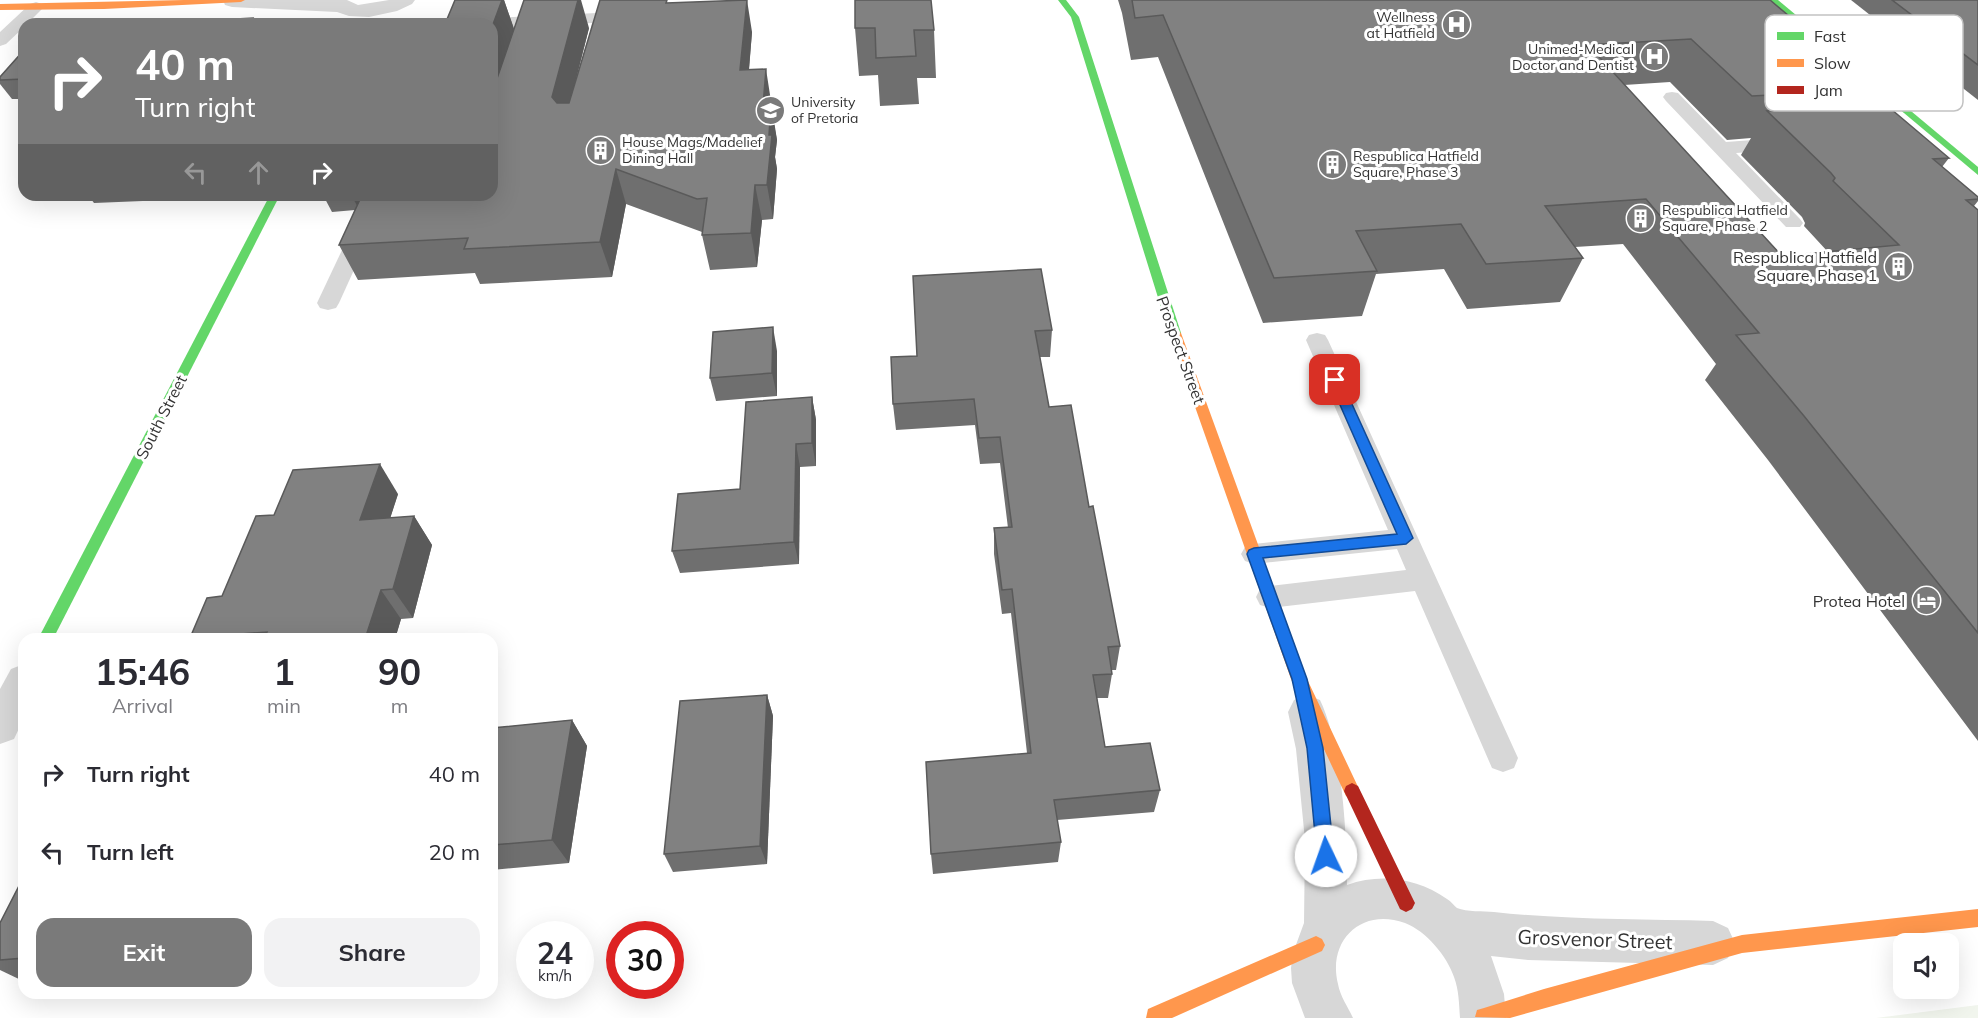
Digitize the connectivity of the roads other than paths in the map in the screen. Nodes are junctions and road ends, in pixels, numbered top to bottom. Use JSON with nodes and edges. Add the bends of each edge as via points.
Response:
{"nodes":[{"id":1,"x":1062,"y":0,"type":"edge"},
{"id":2,"x":1773,"y":0,"type":"edge"},
{"id":3,"x":237,"y":1,"type":"edge"},
{"id":4,"x":403,"y":2,"type":"edge"},
{"id":5,"x":0,"y":7,"type":"edge"},
{"id":6,"x":36,"y":7,"type":"junction"},
{"id":7,"x":1076,"y":8,"type":"edge"},
{"id":8,"x":341,"y":10,"type":"edge"},
{"id":9,"x":1791,"y":15,"type":"edge"},
{"id":10,"x":24,"y":18,"type":"edge"},
{"id":11,"x":384,"y":18,"type":"edge"},
{"id":12,"x":527,"y":21,"type":"junction"},
{"id":13,"x":498,"y":23,"type":"edge"},
{"id":14,"x":18,"y":24,"type":"edge"},
{"id":15,"x":0,"y":41,"type":"edge"},
{"id":16,"x":520,"y":43,"type":"edge"},
{"id":17,"x":590,"y":65,"type":"edge"},
{"id":18,"x":1672,"y":97,"type":"dead end"},
{"id":19,"x":1905,"y":111,"type":"edge"},
{"id":20,"x":1933,"y":135,"type":"junction"},
{"id":21,"x":1910,"y":136,"type":"edge"},
{"id":22,"x":1803,"y":143,"type":"edge"},
{"id":23,"x":1720,"y":148,"type":"junction"},
{"id":24,"x":1978,"y":172,"type":"edge"},
{"id":25,"x":272,"y":201,"type":"edge"},
{"id":26,"x":375,"y":201,"type":"edge"},
{"id":27,"x":1793,"y":223,"type":"dead end"},
{"id":28,"x":328,"y":303,"type":"dead end"},
{"id":29,"x":1317,"y":340,"type":"dead end"},
{"id":30,"x":1406,"y":538,"type":"junction"},
{"id":31,"x":1254,"y":554,"type":"junction"},
{"id":32,"x":1424,"y":579,"type":"junction"},
{"id":33,"x":1270,"y":597,"type":"junction"},
{"id":34,"x":48,"y":633,"type":"edge"},
{"id":35,"x":1299,"y":679,"type":"junction"},
{"id":36,"x":18,"y":692,"type":"edge"},
{"id":37,"x":0,"y":727,"type":"edge"},
{"id":38,"x":1503,"y":758,"type":"dead end"},
{"id":39,"x":1406,"y":903,"type":"junction"},
{"id":40,"x":1978,"y":918,"type":"edge"},
{"id":41,"x":1449,"y":928,"type":"junction"},
{"id":42,"x":1321,"y":935,"type":"junction"},
{"id":43,"x":1742,"y":944,"type":"junction"},
{"id":44,"x":1154,"y":1017,"type":"edge"},
{"id":45,"x":1330,"y":1018,"type":"edge"},
{"id":46,"x":1484,"y":1018,"type":"edge"}],
"edges":[{"from":1,"to":7,"type":"street","name":"Prospect Street"},
{"from":2,"to":9,"type":"street"},
{"from":3,"to":6,"type":"street"},
{"from":3,"to":8,"type":"street"},
{"from":4,"to":8,"type":"street","via":[[363,11]]},
{"from":4,"to":11,"type":"street"},
{"from":5,"to":6,"type":"street"},
{"from":6,"to":10,"type":"lane"},
{"from":7,"to":31,"type":"street","name":"Prospect Street","via":[[1164,300]]},
{"from":12,"to":13,"type":"lane"},
{"from":12,"to":16,"type":"lane"},
{"from":12,"to":17,"type":"lane","via":[[597,18],[601,21]]},
{"from":14,"to":15,"type":"lane"},
{"from":18,"to":23,"type":"lane"},
{"from":19,"to":20,"type":"street"},
{"from":20,"to":21,"type":"lane"},
{"from":20,"to":24,"type":"street"},
{"from":22,"to":23,"type":"lane"},
{"from":23,"to":27,"type":"lane"},
{"from":25,"to":34,"type":"street","name":"South Street"},
{"from":26,"to":28,"type":"lane"},
{"from":29,"to":30,"type":"lane"},
{"from":30,"to":31,"type":"lane"},
{"from":30,"to":32,"type":"lane"},
{"from":31,"to":33,"type":"street","name":"Prospect Street"},
{"from":32,"to":33,"type":"lane"},
{"from":32,"to":38,"type":"lane"},
{"from":33,"to":35,"type":"street","name":"Prospect Street"},
{"from":35,"to":39,"type":"street","name":"Prospect Street"},
{"from":35,"to":42,"type":"street","name":"Prospect Street","via":[[1315,748],[1326,840]]},
{"from":36,"to":37,"type":"street"},
{"from":39,"to":41,"type":"street"},
{"from":39,"to":42,"type":"street","via":[[1362,901],[1342,909]]},
{"from":40,"to":43,"type":"street","name":"Grosvenor Street"},
{"from":41,"to":43,"type":"street","name":"Grosvenor Street","via":[[1528,938]]},
{"from":41,"to":46,"type":"street","via":[[1477,971]]},
{"from":42,"to":44,"type":"street"},
{"from":42,"to":45,"type":"street","name":"Prospect Street","via":[[1314,969],[1318,996]]},
{"from":43,"to":46,"type":"street","name":"Grosvenor Street"}]}
